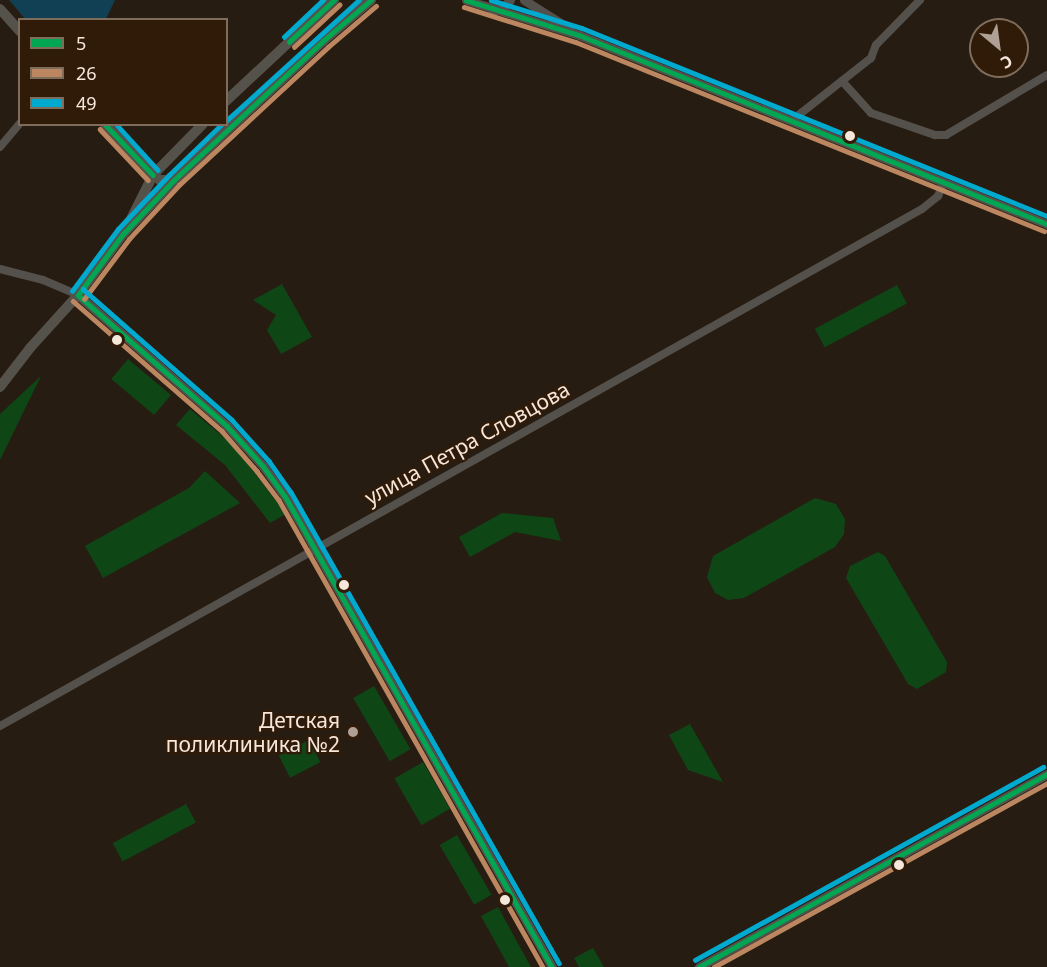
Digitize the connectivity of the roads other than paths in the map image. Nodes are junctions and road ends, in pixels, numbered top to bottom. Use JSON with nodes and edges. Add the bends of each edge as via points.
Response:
{"nodes":[{"id":1,"x":334,"y":0,"type":"edge"},
{"id":2,"x":370,"y":0,"type":"edge"},
{"id":3,"x":466,"y":0,"type":"edge"},
{"id":4,"x":475,"y":0,"type":"edge"},
{"id":5,"x":510,"y":0,"type":"edge"},
{"id":6,"x":524,"y":0,"type":"edge"},
{"id":7,"x":920,"y":0,"type":"edge"},
{"id":8,"x":0,"y":9,"type":"edge"},
{"id":9,"x":487,"y":9,"type":"junction"},
{"id":10,"x":18,"y":29,"type":"edge"},
{"id":11,"x":579,"y":35,"type":"junction"},
{"id":12,"x":1047,"y":75,"type":"edge"},
{"id":13,"x":842,"y":81,"type":"junction"},
{"id":14,"x":228,"y":99,"type":"edge"},
{"id":15,"x":791,"y":121,"type":"junction"},
{"id":16,"x":18,"y":125,"type":"edge"},
{"id":17,"x":107,"y":126,"type":"edge"},
{"id":18,"x":201,"y":126,"type":"edge"},
{"id":19,"x":0,"y":147,"type":"edge"},
{"id":20,"x":153,"y":175,"type":"junction"},
{"id":21,"x":174,"y":180,"type":"junction"},
{"id":22,"x":943,"y":184,"type":"junction"},
{"id":23,"x":1047,"y":224,"type":"edge"},
{"id":24,"x":123,"y":234,"type":"junction"},
{"id":25,"x":0,"y":269,"type":"edge"},
{"id":26,"x":78,"y":294,"type":"junction"},
{"id":27,"x":0,"y":387,"type":"edge"},
{"id":28,"x":315,"y":548,"type":"junction"},
{"id":29,"x":0,"y":726,"type":"edge"},
{"id":30,"x":1047,"y":774,"type":"edge"},
{"id":31,"x":552,"y":967,"type":"edge"},
{"id":32,"x":699,"y":967,"type":"edge"}],
"edges":[{"from":1,"to":14,"type":"main road"},
{"from":2,"to":21,"type":"main road"},
{"from":3,"to":9,"type":"street"},
{"from":4,"to":9,"type":"street"},
{"from":5,"to":9,"type":"street","via":[[500,10]]},
{"from":6,"to":11,"type":"street"},
{"from":7,"to":13,"type":"street","via":[[876,45],[871,58]]},
{"from":8,"to":10,"type":"main road"},
{"from":9,"to":11,"type":"street"},
{"from":11,"to":15,"type":"street"},
{"from":12,"to":13,"type":"street","via":[[946,135],[935,135],[871,113]]},
{"from":13,"to":15,"type":"street"},
{"from":15,"to":22,"type":"street"},
{"from":16,"to":19,"type":"street"},
{"from":17,"to":20,"type":"main road"},
{"from":18,"to":20,"type":"main road"},
{"from":20,"to":21,"type":"main road","via":[[160,180]]},
{"from":20,"to":24,"type":"main road"},
{"from":21,"to":24,"type":"main road"},
{"from":22,"to":23,"type":"street"},
{"from":22,"to":28,"type":"street","name":"улица Петра Словцова","via":[[938,196],[922,208]]},
{"from":24,"to":26,"type":"main road"},
{"from":25,"to":26,"type":"street"},
{"from":26,"to":27,"type":"main road"},
{"from":26,"to":28,"type":"street","via":[[227,426],[269,473]]},
{"from":28,"to":29,"type":"street","name":"улица Петра Словцова"},
{"from":28,"to":31,"type":"street"},
{"from":30,"to":32,"type":"street"}]}
